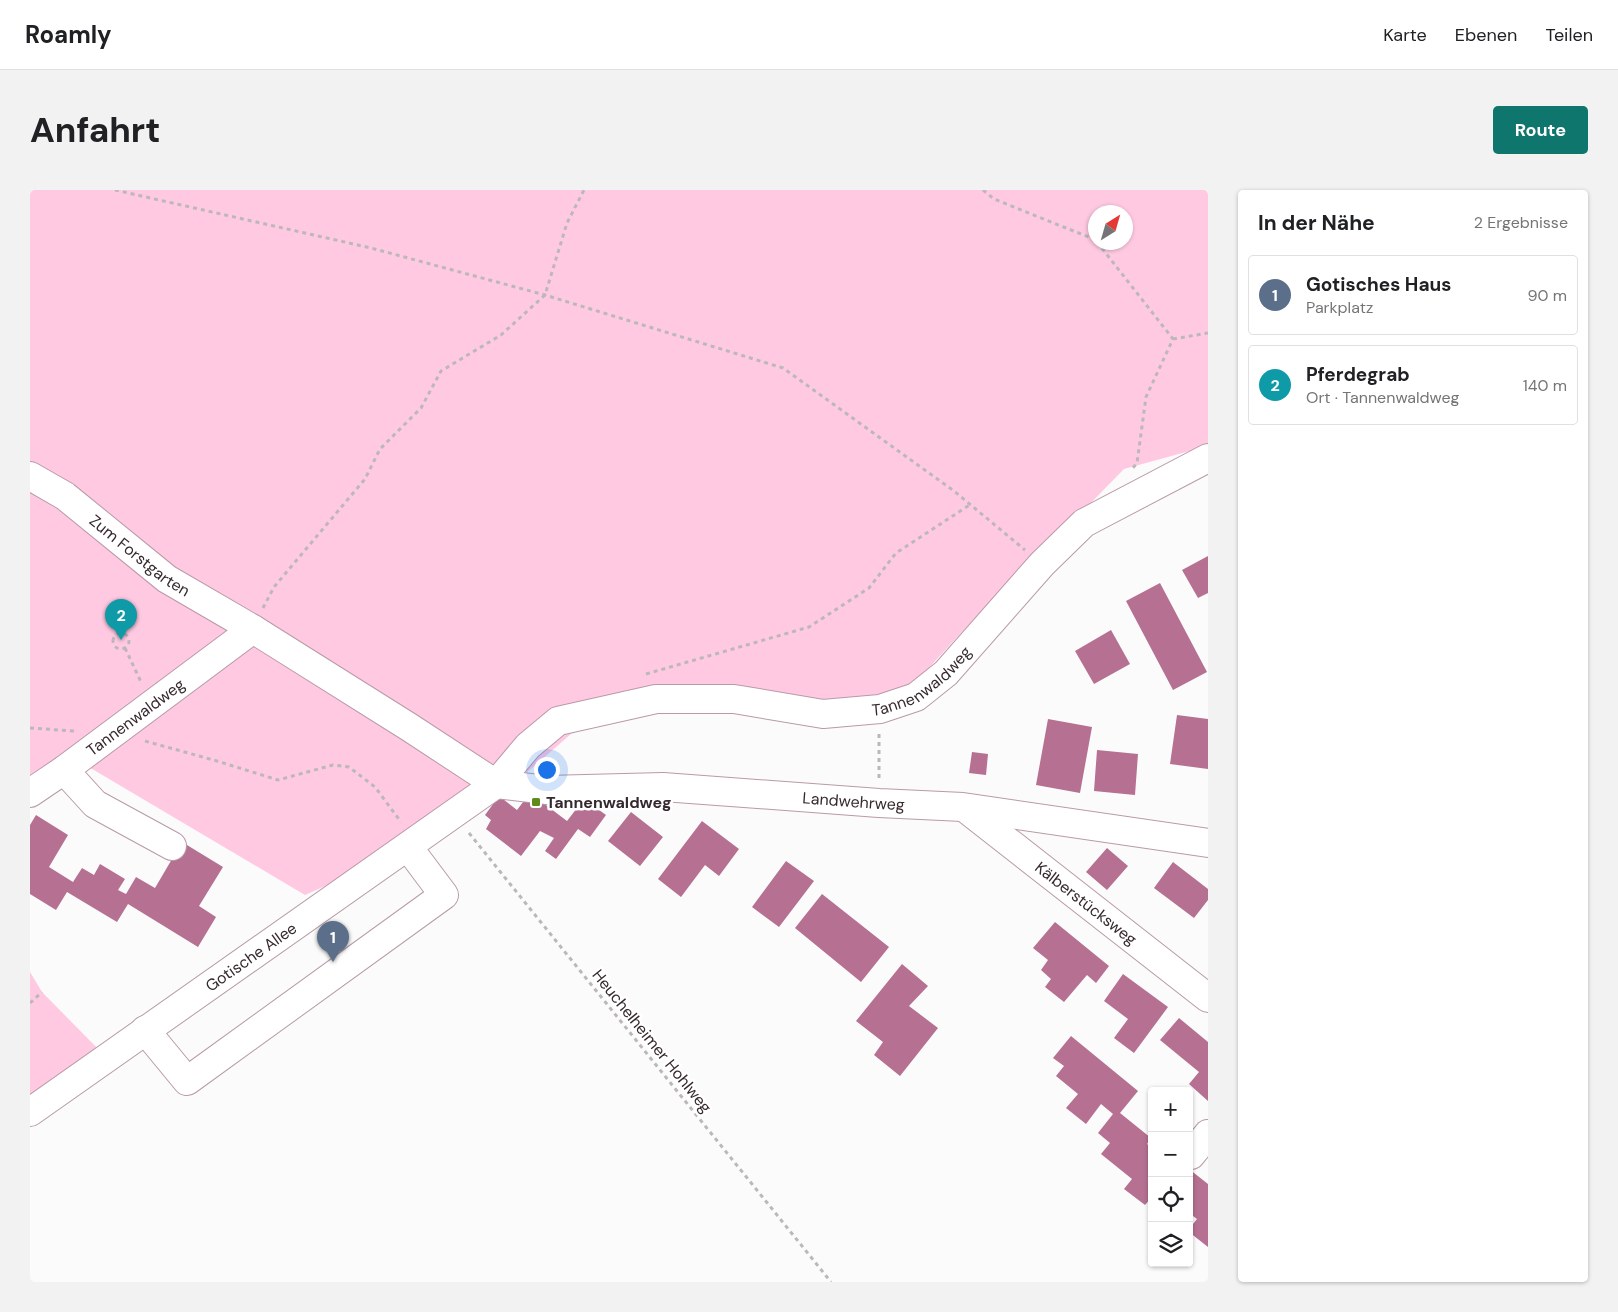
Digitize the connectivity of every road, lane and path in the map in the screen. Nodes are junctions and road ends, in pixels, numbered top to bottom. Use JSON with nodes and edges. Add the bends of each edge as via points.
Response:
{"nodes":[{"id":1,"x":115,"y":190,"type":"edge"},
{"id":2,"x":584,"y":190,"type":"edge"},
{"id":3,"x":983,"y":190,"type":"edge"},
{"id":4,"x":1088,"y":239,"type":"edge"},
{"id":5,"x":1102,"y":250,"type":"edge"},
{"id":6,"x":545,"y":295,"type":"junction"},
{"id":7,"x":1208,"y":333,"type":"edge"},
{"id":8,"x":1173,"y":339,"type":"junction"},
{"id":9,"x":1208,"y":458,"type":"edge"},
{"id":10,"x":1131,"y":470,"type":"dead end"},
{"id":11,"x":30,"y":476,"type":"edge"},
{"id":12,"x":971,"y":504,"type":"junction"},
{"id":13,"x":1042,"y":564,"type":"junction"},
{"id":14,"x":253,"y":629,"type":"junction"},
{"id":15,"x":125,"y":648,"type":"junction"},
{"id":16,"x":637,"y":676,"type":"dead end"},
{"id":17,"x":152,"y":704,"type":"junction"},
{"id":18,"x":880,"y":709,"type":"junction"},
{"id":19,"x":30,"y":728,"type":"edge"},
{"id":20,"x":76,"y":732,"type":"dead end"},
{"id":21,"x":112,"y":734,"type":"junction"},
{"id":22,"x":64,"y":770,"type":"junction"},
{"id":23,"x":496,"y":784,"type":"junction"},
{"id":24,"x":30,"y":793,"type":"edge"},
{"id":25,"x":878,"y":803,"type":"junction"},
{"id":26,"x":963,"y":807,"type":"junction"},
{"id":27,"x":454,"y":815,"type":"junction"},
{"id":28,"x":1208,"y":843,"type":"edge"},
{"id":29,"x":411,"y":844,"type":"junction"},
{"id":30,"x":172,"y":846,"type":"dead end"},
{"id":31,"x":42,"y":992,"type":"dead end"},
{"id":32,"x":1208,"y":998,"type":"edge"},
{"id":33,"x":30,"y":1003,"type":"edge"},
{"id":34,"x":145,"y":1030,"type":"junction"},
{"id":35,"x":30,"y":1112,"type":"edge"},
{"id":36,"x":1208,"y":1134,"type":"edge"},
{"id":37,"x":1193,"y":1153,"type":"edge"},
{"id":38,"x":831,"y":1282,"type":"edge"}],
"edges":[{"from":1,"to":6,"type":"path","via":[[372,248]]},
{"from":2,"to":6,"type":"path","via":[[567,223]]},
{"from":3,"to":4,"type":"path","via":[[994,199]]},
{"from":5,"to":8,"type":"path"},
{"from":6,"to":12,"type":"path","via":[[782,368]]},
{"from":6,"to":14,"type":"path","via":[[501,335],[440,371],[421,408],[380,449],[365,479],[274,587]]},
{"from":7,"to":8,"type":"path"},
{"from":8,"to":10,"type":"path","via":[[1146,397],[1137,463]]},
{"from":9,"to":13,"type":"street","name":"Tannenwaldweg","via":[[1084,524]]},
{"from":11,"to":14,"type":"street","name":"Zum Forstgarten","via":[[65,496],[167,579]]},
{"from":12,"to":13,"type":"path"},
{"from":12,"to":16,"type":"path","via":[[896,553],[869,588],[808,627]]},
{"from":13,"to":18,"type":"street","name":"Tannenwaldweg","via":[[946,673],[916,697]]},
{"from":14,"to":17,"type":"street","name":"Tannenwaldweg"},
{"from":14,"to":23,"type":"street"},
{"from":15,"to":15,"type":"path","via":[[129,642],[127,635],[114,636],[113,643],[118,649]]},
{"from":15,"to":17,"type":"path"},
{"from":17,"to":21,"type":"street","name":"Tannenwaldweg"},
{"from":18,"to":23,"type":"street","name":"Tannenwaldweg","via":[[823,714],[734,699],[656,699],[558,721],[528,746]]},
{"from":18,"to":25,"type":"path"},
{"from":19,"to":20,"type":"path"},
{"from":21,"to":22,"type":"street","name":"Tannenwaldweg"},
{"from":21,"to":29,"type":"path","via":[[160,744],[278,780],[333,765],[349,767],[375,787]]},
{"from":22,"to":24,"type":"street","name":"Tannenwaldweg"},
{"from":22,"to":30,"type":"street","via":[[95,804]]},
{"from":23,"to":25,"type":"street","name":"Landwehrweg","via":[[547,790],[663,787]]},
{"from":23,"to":27,"type":"street","name":"Gotische Allee"},
{"from":25,"to":26,"type":"street","name":"Landwehrweg"},
{"from":26,"to":28,"type":"street","name":"Landwehrweg"},
{"from":26,"to":32,"type":"street","name":"Kälberstücksweg"},
{"from":27,"to":29,"type":"street","name":"Gotische Allee"},
{"from":27,"to":38,"type":"path","name":"Heuchelheimer Hohlweg"},
{"from":29,"to":34,"type":"street","name":"Gotische Allee"},
{"from":29,"to":34,"type":"street","via":[[444,895],[187,1081]]},
{"from":31,"to":33,"type":"path"},
{"from":34,"to":35,"type":"street","name":"Gotische Allee"},
{"from":36,"to":37,"type":"street"}]}
